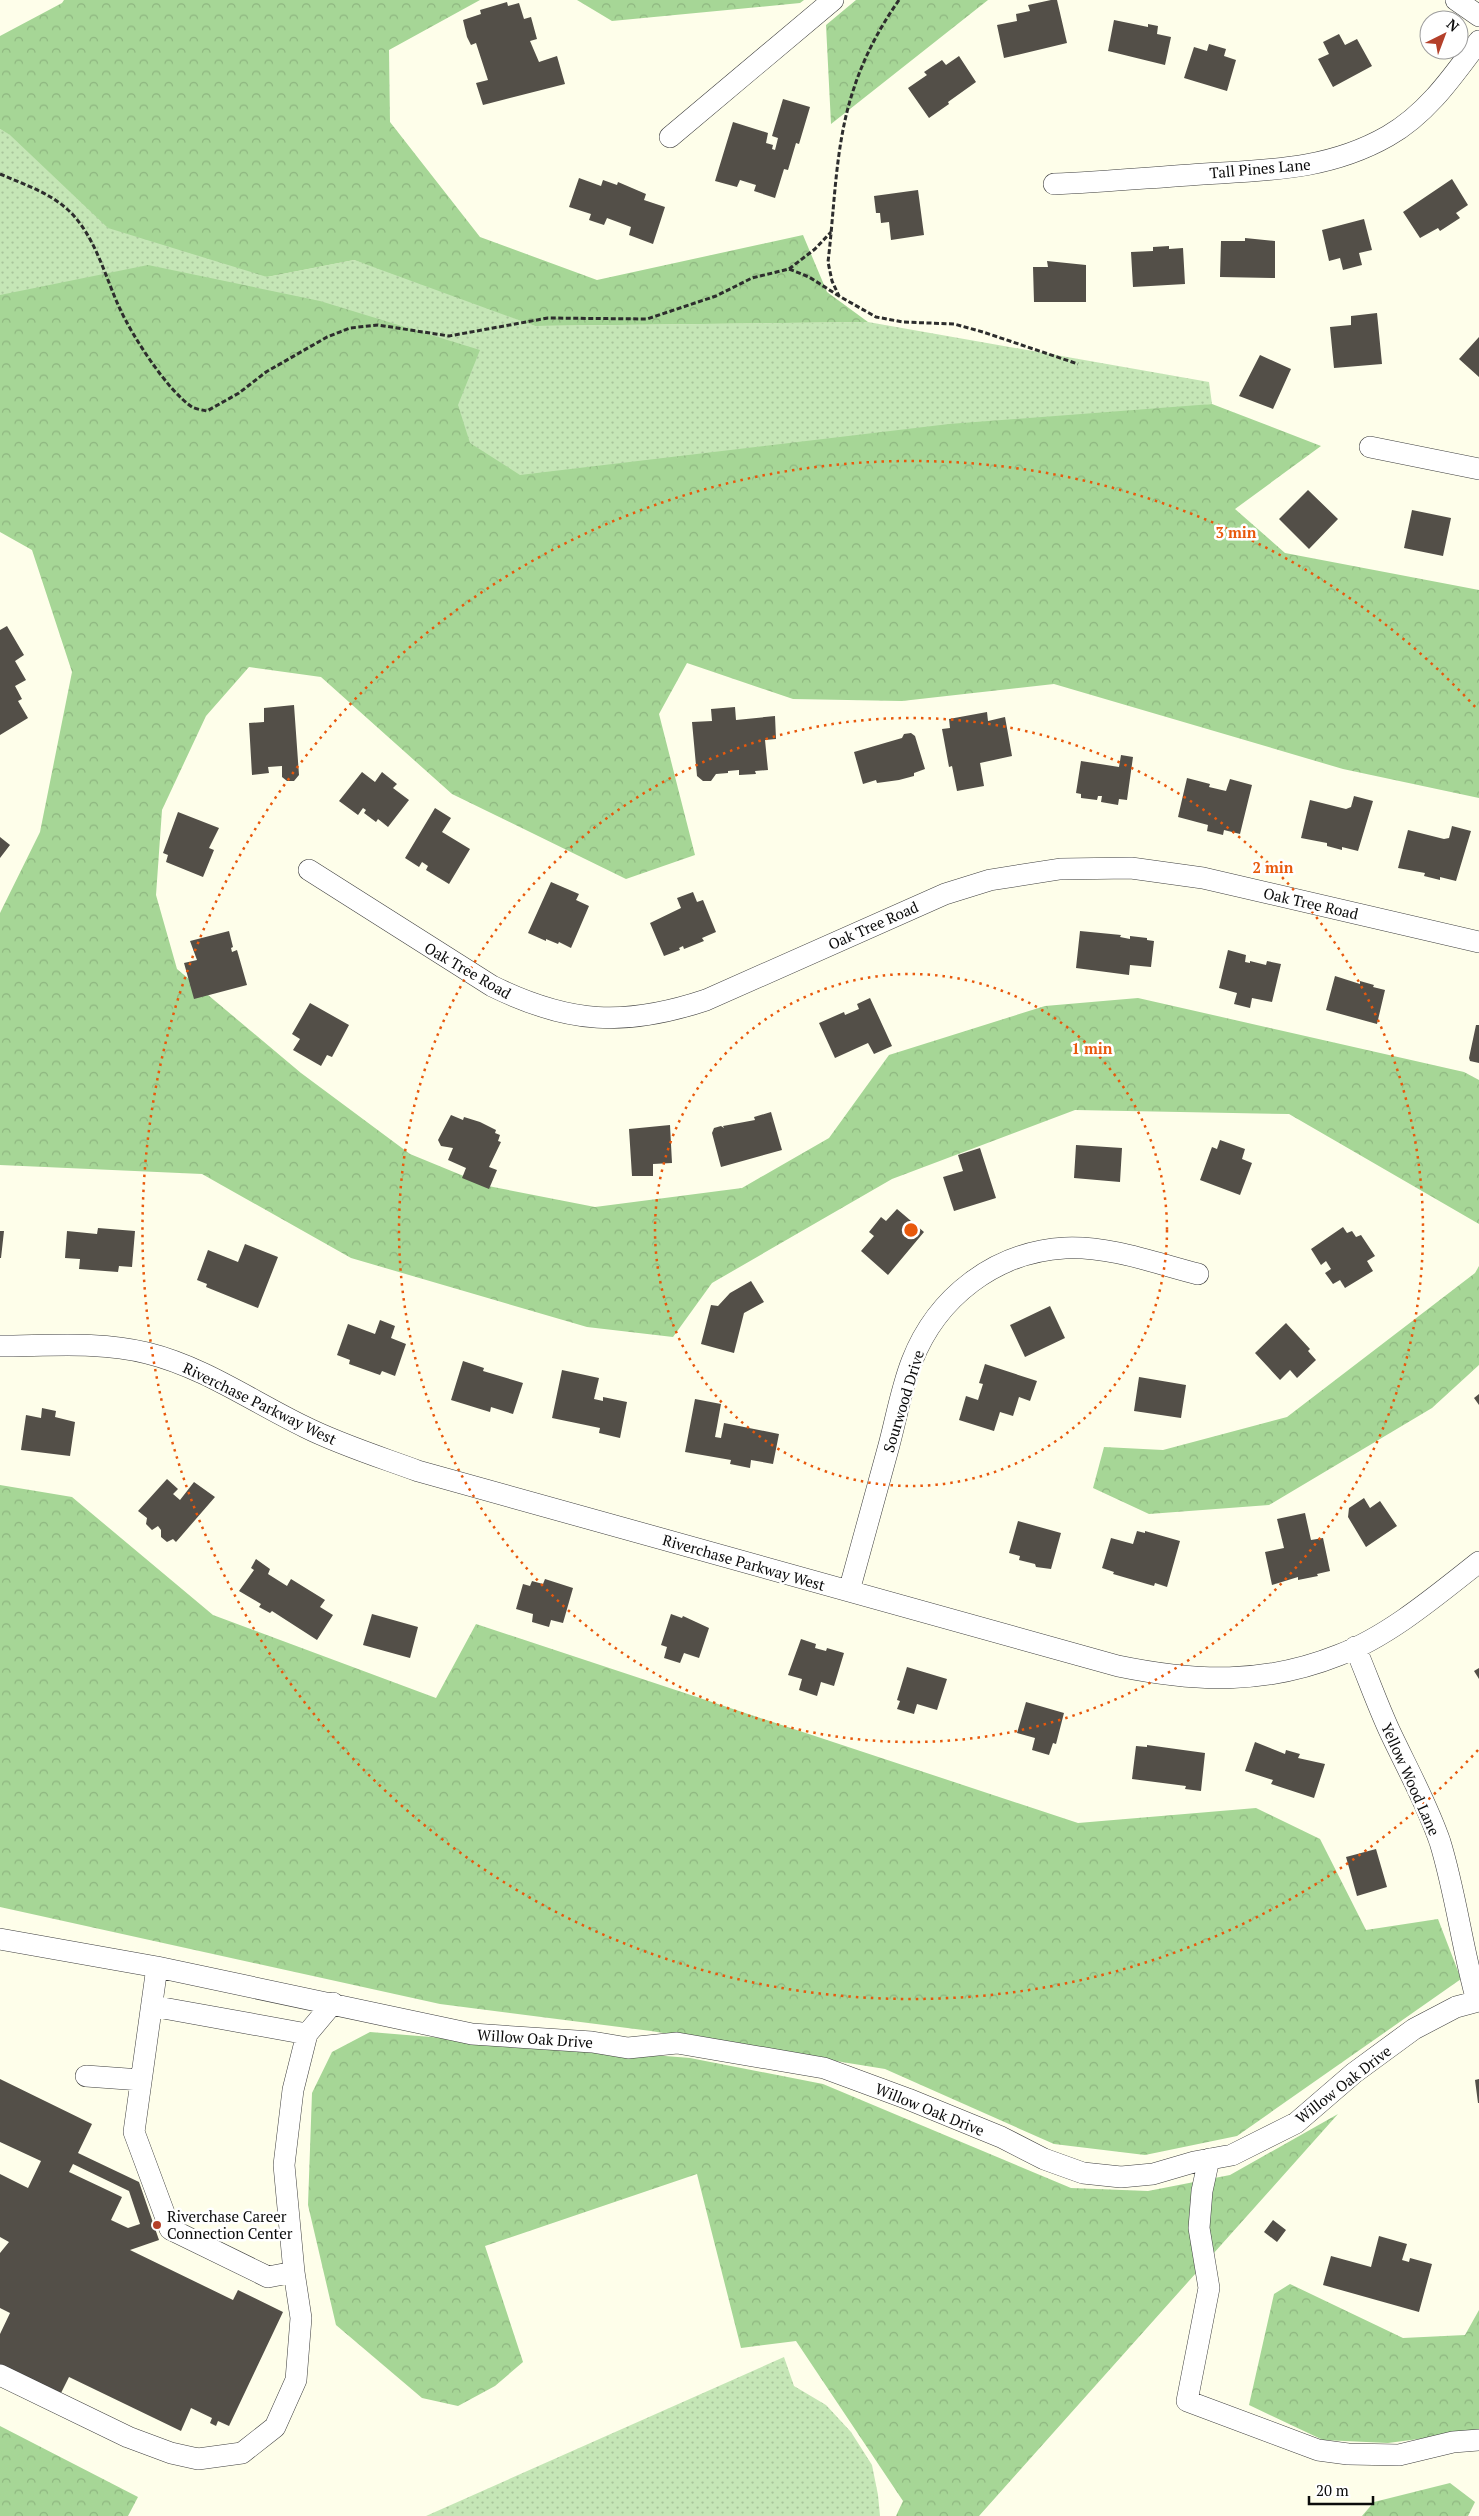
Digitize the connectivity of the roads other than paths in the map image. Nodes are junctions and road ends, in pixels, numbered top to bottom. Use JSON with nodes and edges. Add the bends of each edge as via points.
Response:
{"nodes":[{"id":1,"x":833,"y":0,"type":"edge"},
{"id":2,"x":1456,"y":0,"type":"edge"},
{"id":3,"x":1479,"y":16,"type":"edge"},
{"id":4,"x":1479,"y":41,"type":"edge"},
{"id":5,"x":670,"y":137,"type":"dead end"},
{"id":6,"x":1054,"y":184,"type":"dead end"},
{"id":7,"x":1370,"y":447,"type":"dead end"},
{"id":8,"x":1479,"y":469,"type":"edge"},
{"id":9,"x":308,"y":870,"type":"dead end"},
{"id":10,"x":1479,"y":942,"type":"edge"},
{"id":11,"x":1198,"y":1274,"type":"dead end"},
{"id":12,"x":0,"y":1346,"type":"edge"},
{"id":13,"x":1479,"y":1562,"type":"edge"},
{"id":14,"x":849,"y":1591,"type":"junction"},
{"id":15,"x":1355,"y":1647,"type":"junction"},
{"id":16,"x":0,"y":1938,"type":"edge"},
{"id":17,"x":157,"y":1967,"type":"junction"},
{"id":18,"x":1478,"y":2001,"type":"edge"},
{"id":19,"x":333,"y":2003,"type":"junction"},
{"id":20,"x":152,"y":2006,"type":"junction"},
{"id":21,"x":307,"y":2034,"type":"junction"},
{"id":22,"x":86,"y":2076,"type":"dead end"},
{"id":23,"x":141,"y":2080,"type":"junction"},
{"id":24,"x":1209,"y":2159,"type":"junction"},
{"id":25,"x":294,"y":2272,"type":"junction"},
{"id":26,"x":0,"y":2375,"type":"edge"},
{"id":27,"x":1479,"y":2440,"type":"edge"}],
"edges":[{"from":1,"to":5,"type":"street"},
{"from":2,"to":3,"type":"street"},
{"from":4,"to":6,"type":"street","name":"Tall Pines Lane","via":[[1436,97],[1403,126],[1345,156],[1302,168]]},
{"from":7,"to":8,"type":"street"},
{"from":9,"to":10,"type":"street","name":"Oak Tree Road","via":[[492,986],[548,1009],[600,1019],[653,1015],[682,1008],[945,894],[990,880],[1060,869],[1131,868],[1203,878]]},
{"from":11,"to":14,"type":"street","name":"Sourwood Drive","via":[[1123,1254],[1064,1248],[1025,1254],[971,1280],[935,1318],[912,1362]]},
{"from":12,"to":14,"type":"street","name":"Riverchase Parkway West","via":[[75,1345],[147,1352],[188,1366],[337,1442],[418,1471]]},
{"from":13,"to":15,"type":"street","name":"Riverchase Parkway West","via":[[1402,1619]]},
{"from":14,"to":15,"type":"street","name":"Riverchase Parkway West","via":[[1118,1666],[1167,1676],[1217,1678],[1294,1670]]},
{"from":15,"to":18,"type":"street","name":"Yellow Wood Lane","via":[[1439,1840]]},
{"from":16,"to":17,"type":"street","name":"Willow Oak Drive"},
{"from":17,"to":19,"type":"street","name":"Willow Oak Drive"},
{"from":17,"to":20,"type":"street"},
{"from":18,"to":24,"type":"street","name":"Willow Oak Drive","via":[[1456,2007],[1414,2029],[1330,2092],[1296,2123],[1232,2155]]},
{"from":19,"to":21,"type":"street"},
{"from":19,"to":24,"type":"street","name":"Willow Oak Drive","via":[[472,2034],[592,2042],[628,2048],[677,2043],[824,2068],[908,2099],[1083,2173],[1120,2177],[1153,2174]]},
{"from":20,"to":21,"type":"street"},
{"from":20,"to":23,"type":"street"},
{"from":21,"to":25,"type":"street","via":[[296,2076],[284,2165]]},
{"from":22,"to":23,"type":"street"},
{"from":23,"to":25,"type":"street","via":[[134,2132],[170,2229],[268,2277]]},
{"from":24,"to":27,"type":"street","via":[[1199,2228],[1208,2288],[1187,2401],[1318,2450],[1399,2455],[1453,2442]]},
{"from":25,"to":26,"type":"street","via":[[301,2318],[296,2380],[275,2427],[242,2454],[198,2459],[171,2453],[128,2437]]}]}
